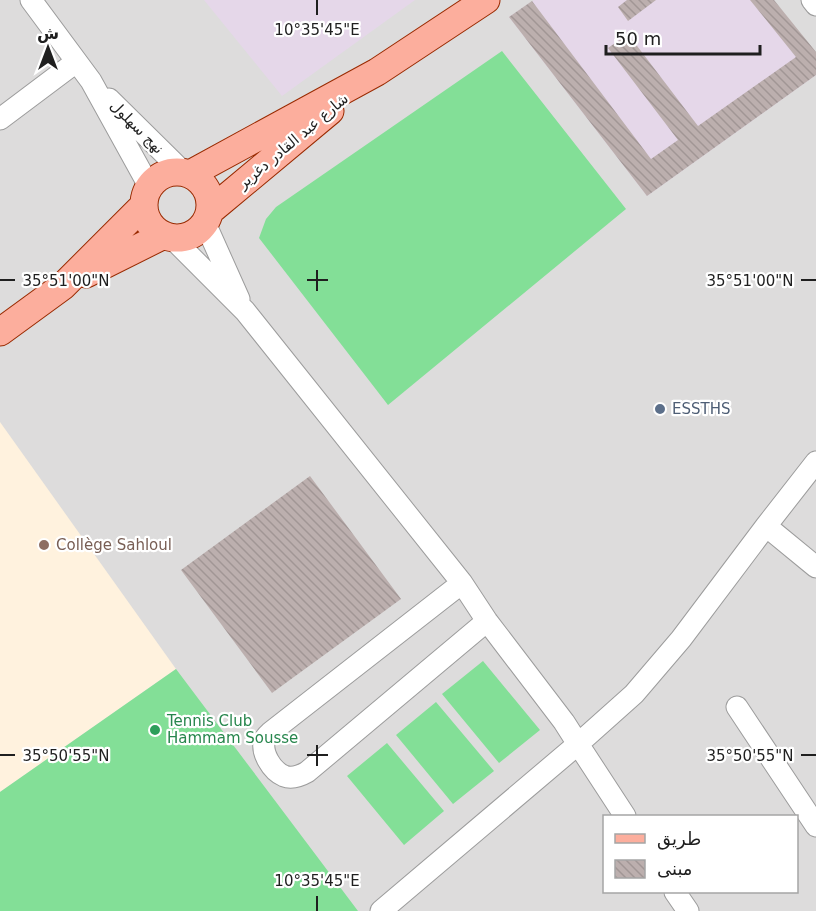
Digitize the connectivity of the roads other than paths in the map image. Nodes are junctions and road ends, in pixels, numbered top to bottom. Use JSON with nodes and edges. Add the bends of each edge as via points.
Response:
{"nodes":[{"id":1,"x":31,"y":0,"type":"edge"},
{"id":2,"x":486,"y":0,"type":"edge"},
{"id":3,"x":812,"y":0,"type":"edge"},
{"id":4,"x":816,"y":5,"type":"edge"},
{"id":5,"x":76,"y":62,"type":"junction"},
{"id":6,"x":377,"y":72,"type":"junction"},
{"id":7,"x":91,"y":81,"type":"junction"},
{"id":8,"x":0,"y":119,"type":"edge"},
{"id":9,"x":186,"y":173,"type":"junction"},
{"id":10,"x":146,"y":196,"type":"junction"},
{"id":11,"x":207,"y":217,"type":"junction"},
{"id":12,"x":167,"y":236,"type":"junction"},
{"id":13,"x":63,"y":286,"type":"junction"},
{"id":14,"x":245,"y":310,"type":"junction"},
{"id":15,"x":0,"y":332,"type":"edge"},
{"id":16,"x":816,"y":462,"type":"edge"},
{"id":17,"x":765,"y":526,"type":"junction"},
{"id":18,"x":816,"y":567,"type":"edge"},
{"id":19,"x":462,"y":583,"type":"junction"},
{"id":20,"x":487,"y":621,"type":"junction"},
{"id":21,"x":737,"y":707,"type":"dead end"},
{"id":22,"x":578,"y":744,"type":"junction"},
{"id":23,"x":625,"y":815,"type":"edge"},
{"id":24,"x":816,"y":826,"type":"edge"},
{"id":25,"x":676,"y":893,"type":"edge"},
{"id":26,"x":381,"y":911,"type":"edge"},
{"id":27,"x":688,"y":911,"type":"edge"}],
"edges":[{"from":1,"to":5,"type":"street","name":"نهج سهلول"},
{"from":2,"to":6,"type":"main road","name":"شارع عبد القادر دغرير"},
{"from":3,"to":4,"type":"street"},
{"from":5,"to":7,"type":"street","name":"نهج سهلول"},
{"from":5,"to":8,"type":"street"},
{"from":6,"to":9,"type":"main road","name":"شارع عبد القادر دغرير"},
{"from":6,"to":11,"type":"main road","name":"شارع عبد القادر دغرير"},
{"from":7,"to":9,"type":"street","name":"نهج سهلول"},
{"from":7,"to":10,"type":"street","name":"نهج سهلول"},
{"from":9,"to":10,"type":"main road","via":[[170,172],[158,177]]},
{"from":9,"to":11,"type":"main road","via":[[200,181],[208,192]]},
{"from":10,"to":12,"type":"main road","via":[[144,211],[149,223]]},
{"from":10,"to":13,"type":"main road"},
{"from":11,"to":12,"type":"main road","via":[[190,235]]},
{"from":11,"to":14,"type":"street"},
{"from":12,"to":13,"type":"main road"},
{"from":12,"to":14,"type":"street"},
{"from":13,"to":15,"type":"main road"},
{"from":14,"to":19,"type":"street"},
{"from":16,"to":17,"type":"street"},
{"from":17,"to":18,"type":"street"},
{"from":17,"to":22,"type":"street","via":[[641,686]]},
{"from":19,"to":20,"type":"street"},
{"from":19,"to":20,"type":"street","via":[[271,732],[264,747],[272,765],[284,776],[296,777],[307,772]]},
{"from":20,"to":22,"type":"street"},
{"from":21,"to":24,"type":"street"},
{"from":22,"to":23,"type":"street"},
{"from":22,"to":26,"type":"street"},
{"from":25,"to":27,"type":"street"}]}
